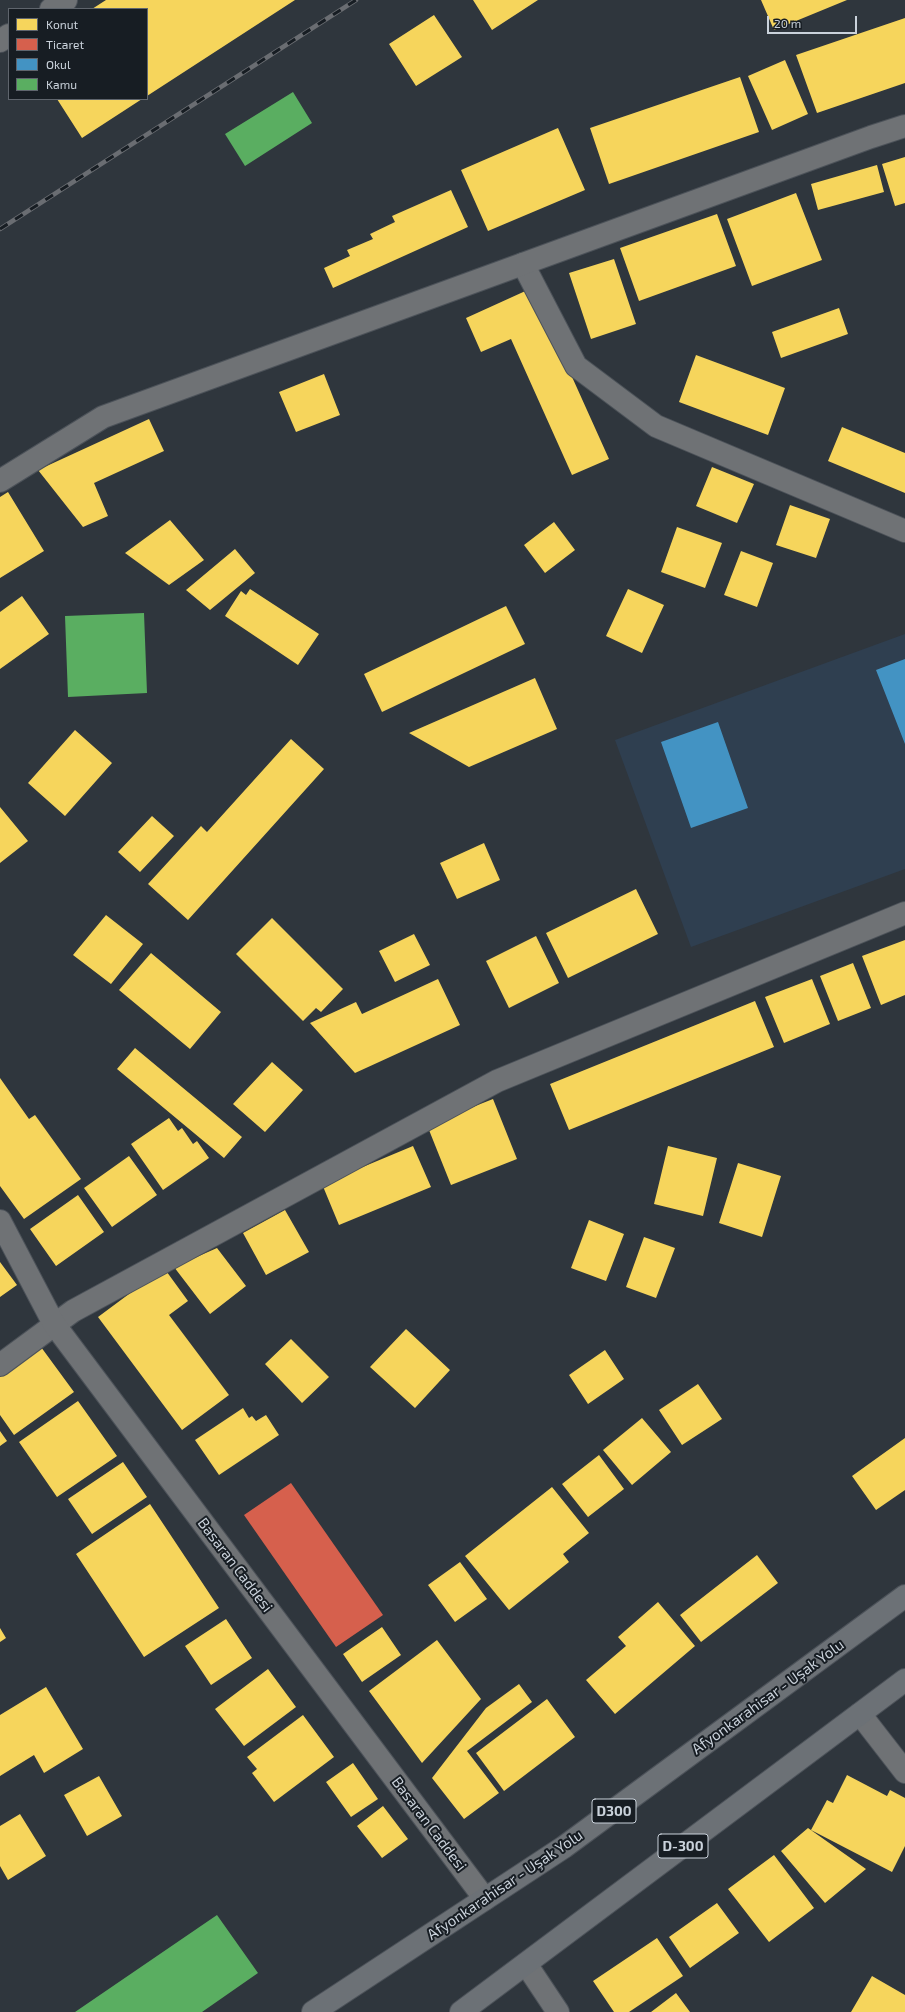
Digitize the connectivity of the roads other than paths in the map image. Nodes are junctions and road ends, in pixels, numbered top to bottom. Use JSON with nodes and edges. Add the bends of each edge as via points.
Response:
{"nodes":[{"id":1,"x":66,"y":0,"type":"edge"},
{"id":2,"x":54,"y":8,"type":"edge"},
{"id":3,"x":905,"y":126,"type":"edge"},
{"id":4,"x":523,"y":264,"type":"junction"},
{"id":5,"x":0,"y":481,"type":"edge"},
{"id":6,"x":905,"y":530,"type":"edge"},
{"id":7,"x":905,"y":913,"type":"edge"},
{"id":8,"x":0,"y":1221,"type":"edge"},
{"id":9,"x":54,"y":1324,"type":"junction"},
{"id":10,"x":0,"y":1365,"type":"edge"},
{"id":11,"x":905,"y":1596,"type":"edge"},
{"id":12,"x":905,"y":1680,"type":"edge"},
{"id":13,"x":860,"y":1714,"type":"junction"},
{"id":14,"x":905,"y":1772,"type":"edge"},
{"id":15,"x":486,"y":1899,"type":"junction"},
{"id":16,"x":526,"y":1964,"type":"junction"},
{"id":17,"x":313,"y":2012,"type":"edge"},
{"id":18,"x":461,"y":2012,"type":"edge"},
{"id":19,"x":558,"y":2012,"type":"edge"}],
"edges":[{"from":1,"to":2,"type":"street"},
{"from":3,"to":4,"type":"street"},
{"from":4,"to":5,"type":"street","via":[[103,417]]},
{"from":4,"to":6,"type":"street","via":[[576,366],[656,426]]},
{"from":7,"to":9,"type":"street","via":[[497,1081],[80,1307]]},
{"from":8,"to":9,"type":"street","name":"Basaran Caddesi"},
{"from":9,"to":10,"type":"street"},
{"from":9,"to":15,"type":"street","name":"Basaran Caddesi"},
{"from":11,"to":15,"type":"highway","name":"Afyonkarahisar - Uşak Yolu","number":"D300","via":[[564,1847]]},
{"from":12,"to":13,"type":"highway","number":"D-300"},
{"from":13,"to":14,"type":"street"},
{"from":13,"to":16,"type":"highway","number":"D-300"},
{"from":15,"to":17,"type":"highway","name":"Afyonkarahisar - Uşak Yolu","number":"D300"},
{"from":16,"to":18,"type":"highway","number":"D-300"},
{"from":16,"to":19,"type":"street"}]}
